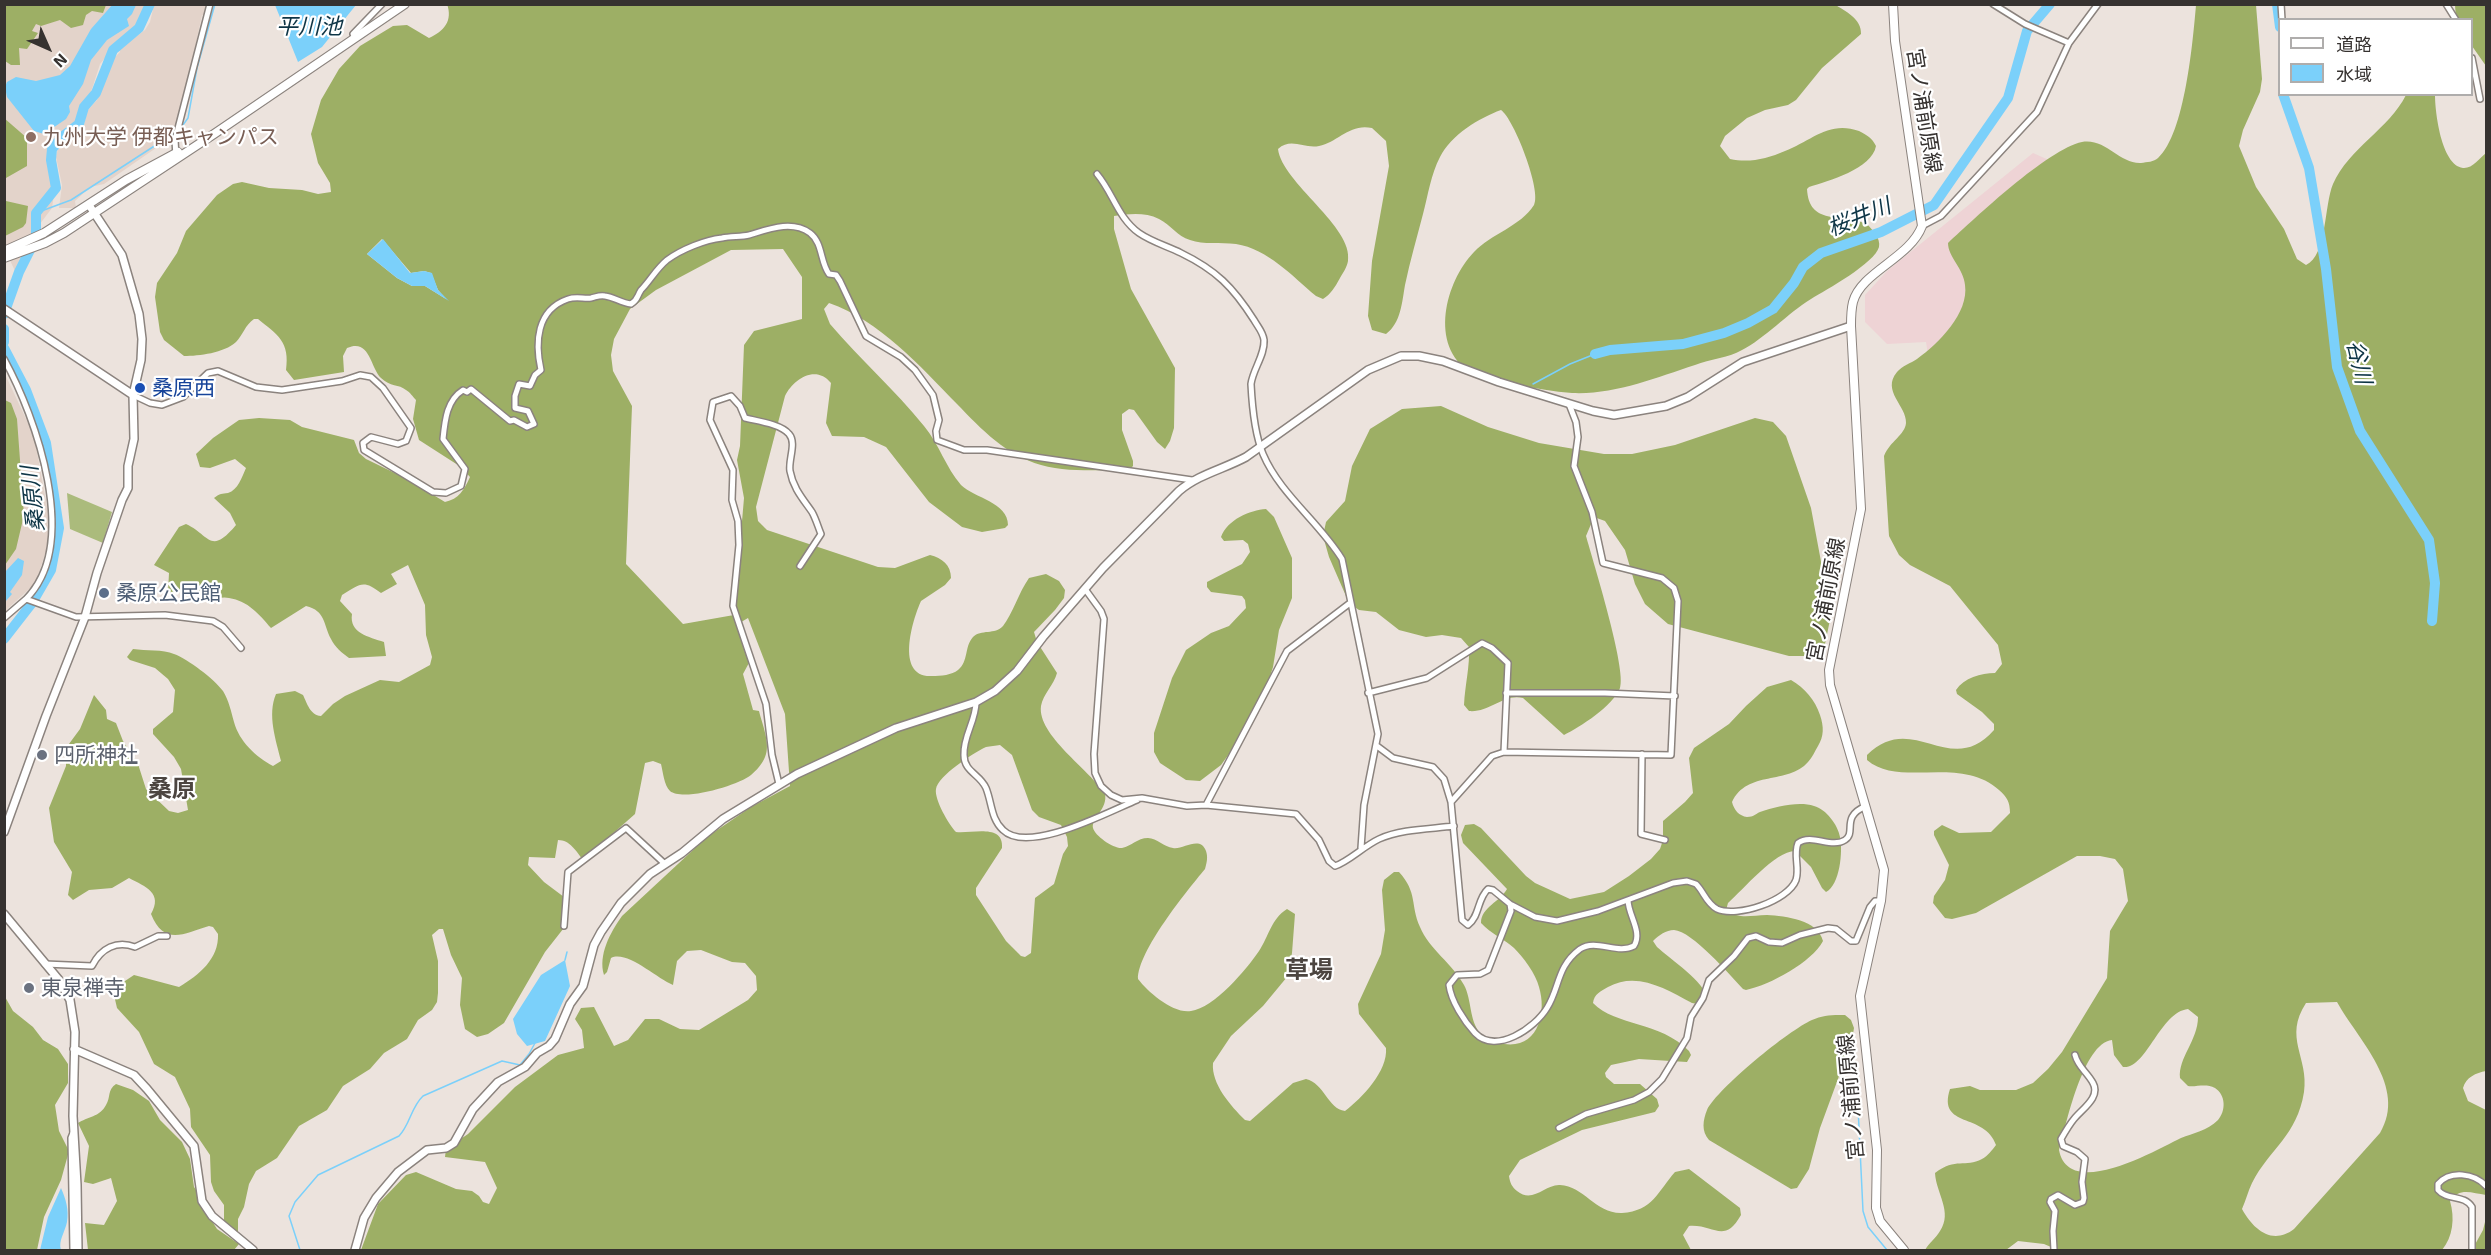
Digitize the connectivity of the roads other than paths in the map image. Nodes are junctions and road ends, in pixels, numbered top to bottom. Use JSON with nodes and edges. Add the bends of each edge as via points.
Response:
{"nodes":[{"id":1,"x":210,"y":4,"type":"edge"},
{"id":2,"x":382,"y":4,"type":"edge"},
{"id":3,"x":405,"y":4,"type":"edge"},
{"id":4,"x":1893,"y":4,"type":"edge"},
{"id":5,"x":1993,"y":4,"type":"edge"},
{"id":6,"x":2098,"y":4,"type":"edge"},
{"id":7,"x":2446,"y":4,"type":"edge"},
{"id":8,"x":2455,"y":18,"type":"edge"},
{"id":9,"x":355,"y":38,"type":"junction"},
{"id":10,"x":2069,"y":43,"type":"junction"},
{"id":11,"x":2473,"y":63,"type":"edge"},
{"id":12,"x":2480,"y":99,"type":"dead end"},
{"id":13,"x":176,"y":156,"type":"junction"},
{"id":14,"x":1097,"y":174,"type":"dead end"},
{"id":15,"x":92,"y":209,"type":"junction"},
{"id":16,"x":1922,"y":222,"type":"junction"},
{"id":17,"x":4,"y":251,"type":"edge"},
{"id":18,"x":4,"y":258,"type":"edge"},
{"id":19,"x":8,"y":311,"type":"edge"},
{"id":20,"x":1851,"y":326,"type":"junction"},
{"id":21,"x":4,"y":359,"type":"edge"},
{"id":22,"x":133,"y":395,"type":"junction"},
{"id":23,"x":1569,"y":404,"type":"junction"},
{"id":24,"x":1261,"y":447,"type":"junction"},
{"id":25,"x":1192,"y":480,"type":"junction"},
{"id":26,"x":800,"y":566,"type":"dead end"},
{"id":27,"x":1085,"y":589,"type":"junction"},
{"id":28,"x":27,"y":599,"type":"junction"},
{"id":29,"x":1350,"y":603,"type":"junction"},
{"id":30,"x":85,"y":617,"type":"junction"},
{"id":31,"x":4,"y":618,"type":"edge"},
{"id":32,"x":242,"y":648,"type":"dead end"},
{"id":33,"x":1368,"y":693,"type":"junction"},
{"id":34,"x":1506,"y":693,"type":"junction"},
{"id":35,"x":1675,"y":696,"type":"junction"},
{"id":36,"x":976,"y":702,"type":"junction"},
{"id":37,"x":1377,"y":746,"type":"junction"},
{"id":38,"x":1504,"y":752,"type":"junction"},
{"id":39,"x":1642,"y":754,"type":"junction"},
{"id":40,"x":779,"y":784,"type":"junction"},
{"id":41,"x":1142,"y":798,"type":"junction"},
{"id":42,"x":1451,"y":802,"type":"junction"},
{"id":43,"x":1206,"y":805,"type":"junction"},
{"id":44,"x":1866,"y":806,"type":"junction"},
{"id":45,"x":1454,"y":826,"type":"junction"},
{"id":46,"x":4,"y":832,"type":"edge"},
{"id":47,"x":1665,"y":840,"type":"dead end"},
{"id":48,"x":1361,"y":848,"type":"junction"},
{"id":49,"x":665,"y":864,"type":"junction"},
{"id":50,"x":1628,"y":900,"type":"junction"},
{"id":51,"x":1881,"y":901,"type":"junction"},
{"id":52,"x":1510,"y":904,"type":"junction"},
{"id":53,"x":4,"y":914,"type":"edge"},
{"id":54,"x":564,"y":926,"type":"dead end"},
{"id":55,"x":167,"y":936,"type":"dead end"},
{"id":56,"x":45,"y":964,"type":"junction"},
{"id":57,"x":74,"y":1049,"type":"junction"},
{"id":58,"x":2075,"y":1055,"type":"dead end"},
{"id":59,"x":1559,"y":1128,"type":"dead end"},
{"id":60,"x":73,"y":1131,"type":"junction"},
{"id":61,"x":2487,"y":1186,"type":"edge"},
{"id":62,"x":73,"y":1251,"type":"edge"},
{"id":63,"x":78,"y":1251,"type":"edge"},
{"id":64,"x":253,"y":1251,"type":"edge"},
{"id":65,"x":355,"y":1251,"type":"edge"},
{"id":66,"x":1904,"y":1251,"type":"edge"},
{"id":67,"x":2055,"y":1251,"type":"edge"},
{"id":68,"x":2472,"y":1251,"type":"edge"}],
"edges":[{"from":1,"to":13,"type":"street","via":[[175,140]]},
{"from":2,"to":9,"type":"street","via":[[353,34]]},
{"from":3,"to":9,"type":"main road"},
{"from":4,"to":16,"type":"main road","name":"宮ノ浦前原線"},
{"from":5,"to":10,"type":"street","via":[[2025,24]]},
{"from":6,"to":10,"type":"street"},
{"from":7,"to":8,"type":"street"},
{"from":9,"to":13,"type":"main road"},
{"from":10,"to":16,"type":"street","via":[[2037,112],[1941,216]]},
{"from":11,"to":12,"type":"street"},
{"from":13,"to":15,"type":"main road"},
{"from":14,"to":24,"type":"street","via":[[1132,227],[1216,273],[1232,287],[1257,324],[1264,343],[1251,384]]},
{"from":15,"to":17,"type":"main road"},
{"from":15,"to":18,"type":"main road","via":[[45,243]]},
{"from":15,"to":22,"type":"street","via":[[122,255],[139,314],[141,360]]},
{"from":16,"to":20,"type":"main road","name":"宮ノ浦前原線","via":[[1918,237],[1910,246],[1858,291]]},
{"from":19,"to":22,"type":"street"},
{"from":20,"to":23,"type":"street","via":[[1743,362],[1688,397],[1666,406],[1614,415]]},
{"from":20,"to":44,"type":"main road","name":"宮ノ浦前原線","via":[[1861,509],[1829,670]]},
{"from":21,"to":28,"type":"street","via":[[27,403],[40,441],[52,518],[51,544],[35,590]]},
{"from":22,"to":25,"type":"street","via":[[162,405],[183,397],[208,374],[218,371],[256,387],[277,390],[360,375],[371,377],[411,428],[406,441],[398,444],[371,437],[363,443],[364,450],[433,492],[446,493],[460,486],[465,469],[443,439],[447,412],[455,395],[471,389],[510,421],[526,427],[534,424],[528,411],[515,408],[514,399],[519,384],[530,386],[541,370],[537,340],[542,319],[551,307],[570,298],[598,296],[631,304],[647,287],[653,273],[667,260],[692,247],[723,237],[795,226],[815,238],[826,270],[840,280],[866,336],[901,357],[933,395],[939,420],[937,440],[964,450],[987,450]]},
{"from":22,"to":30,"type":"street","via":[[134,438],[128,488]]},
{"from":23,"to":24,"type":"street","via":[[1443,361],[1401,356],[1368,370]]},
{"from":23,"to":35,"type":"street","via":[[1578,437],[1575,472],[1592,512],[1603,563],[1662,578],[1677,594]]},
{"from":24,"to":25,"type":"street","via":[[1230,466]]},
{"from":24,"to":29,"type":"street","via":[[1285,489],[1342,559]]},
{"from":25,"to":27,"type":"street"},
{"from":26,"to":40,"type":"street","via":[[821,534],[790,473],[793,443],[789,434],[745,418],[731,396],[713,402],[710,420],[733,470],[732,500],[738,521],[733,606],[766,704]]},
{"from":27,"to":36,"type":"street","via":[[1002,686]]},
{"from":27,"to":41,"type":"street","via":[[1104,619],[1095,715],[1095,774],[1111,795],[1122,800]]},
{"from":28,"to":30,"type":"street"},
{"from":28,"to":31,"type":"street"},
{"from":29,"to":33,"type":"street"},
{"from":29,"to":43,"type":"street","via":[[1283,656]]},
{"from":30,"to":32,"type":"street","via":[[165,615],[206,619],[223,627]]},
{"from":30,"to":46,"type":"street"},
{"from":33,"to":34,"type":"street","via":[[1427,678],[1482,643],[1508,663]]},
{"from":33,"to":37,"type":"street"},
{"from":34,"to":35,"type":"street"},
{"from":34,"to":38,"type":"street"},
{"from":35,"to":39,"type":"street","via":[[1671,755]]},
{"from":36,"to":40,"type":"street","via":[[896,728]]},
{"from":36,"to":41,"type":"street","via":[[964,745],[964,762],[985,785],[995,821],[1007,834],[1046,834],[1096,819]]},
{"from":37,"to":42,"type":"street","via":[[1393,758],[1433,767],[1444,779]]},
{"from":37,"to":48,"type":"street","via":[[1364,805]]},
{"from":38,"to":39,"type":"street"},
{"from":38,"to":42,"type":"street","via":[[1492,756]]},
{"from":39,"to":47,"type":"street","via":[[1641,834]]},
{"from":40,"to":49,"type":"street","via":[[723,819]]},
{"from":41,"to":43,"type":"street"},
{"from":42,"to":45,"type":"street"},
{"from":43,"to":48,"type":"street","via":[[1296,814],[1319,840],[1333,865],[1341,864]]},
{"from":44,"to":50,"type":"street","via":[[1855,810],[1844,840],[1809,839],[1798,843],[1796,879],[1774,901],[1738,911],[1722,910],[1711,905],[1696,884],[1687,881]]},
{"from":44,"to":51,"type":"main road","name":"宮ノ浦前原線","via":[[1884,870]]},
{"from":45,"to":48,"type":"street","via":[[1382,837]]},
{"from":45,"to":52,"type":"street","via":[[1464,923],[1468,925],[1475,918],[1480,900],[1488,890]]},
{"from":49,"to":54,"type":"street","via":[[626,828],[568,872]]},
{"from":49,"to":65,"type":"street","via":[[613,912],[594,945],[583,986],[549,1046],[525,1068],[498,1082],[473,1109],[454,1143],[427,1150],[398,1172],[364,1218]]},
{"from":50,"to":52,"type":"street","via":[[1557,921],[1535,917]]},
{"from":50,"to":52,"type":"street","via":[[1637,935],[1634,946],[1584,947],[1565,966],[1550,1004],[1540,1017],[1511,1037],[1487,1041],[1467,1023],[1449,985],[1457,975],[1488,970]]},
{"from":51,"to":59,"type":"street","via":[[1870,907],[1856,941],[1828,928],[1782,943],[1756,936],[1748,938],[1708,980],[1691,1017],[1687,1038],[1662,1079],[1634,1100],[1586,1113]]},
{"from":51,"to":66,"type":"main road","name":"宮ノ浦前原線","via":[[1860,996],[1876,1150],[1876,1208],[1880,1221]]},
{"from":53,"to":56,"type":"street"},
{"from":55,"to":56,"type":"street","via":[[135,947],[125,944],[106,948],[92,966]]},
{"from":56,"to":57,"type":"street","via":[[70,1000],[75,1020]]},
{"from":57,"to":60,"type":"street"},
{"from":57,"to":64,"type":"street","via":[[134,1075],[147,1089],[194,1146],[202,1201],[213,1216]]},
{"from":58,"to":67,"type":"street","via":[[2077,1064],[2095,1085],[2095,1094],[2067,1128],[2061,1144],[2085,1159],[2084,1198],[2075,1205],[2058,1195],[2051,1199],[2055,1211]]},
{"from":60,"to":62,"type":"street"},
{"from":60,"to":63,"type":"street"},
{"from":61,"to":68,"type":"street","via":[[2464,1175],[2448,1176],[2438,1184],[2441,1194],[2464,1200],[2472,1207]]}]}
